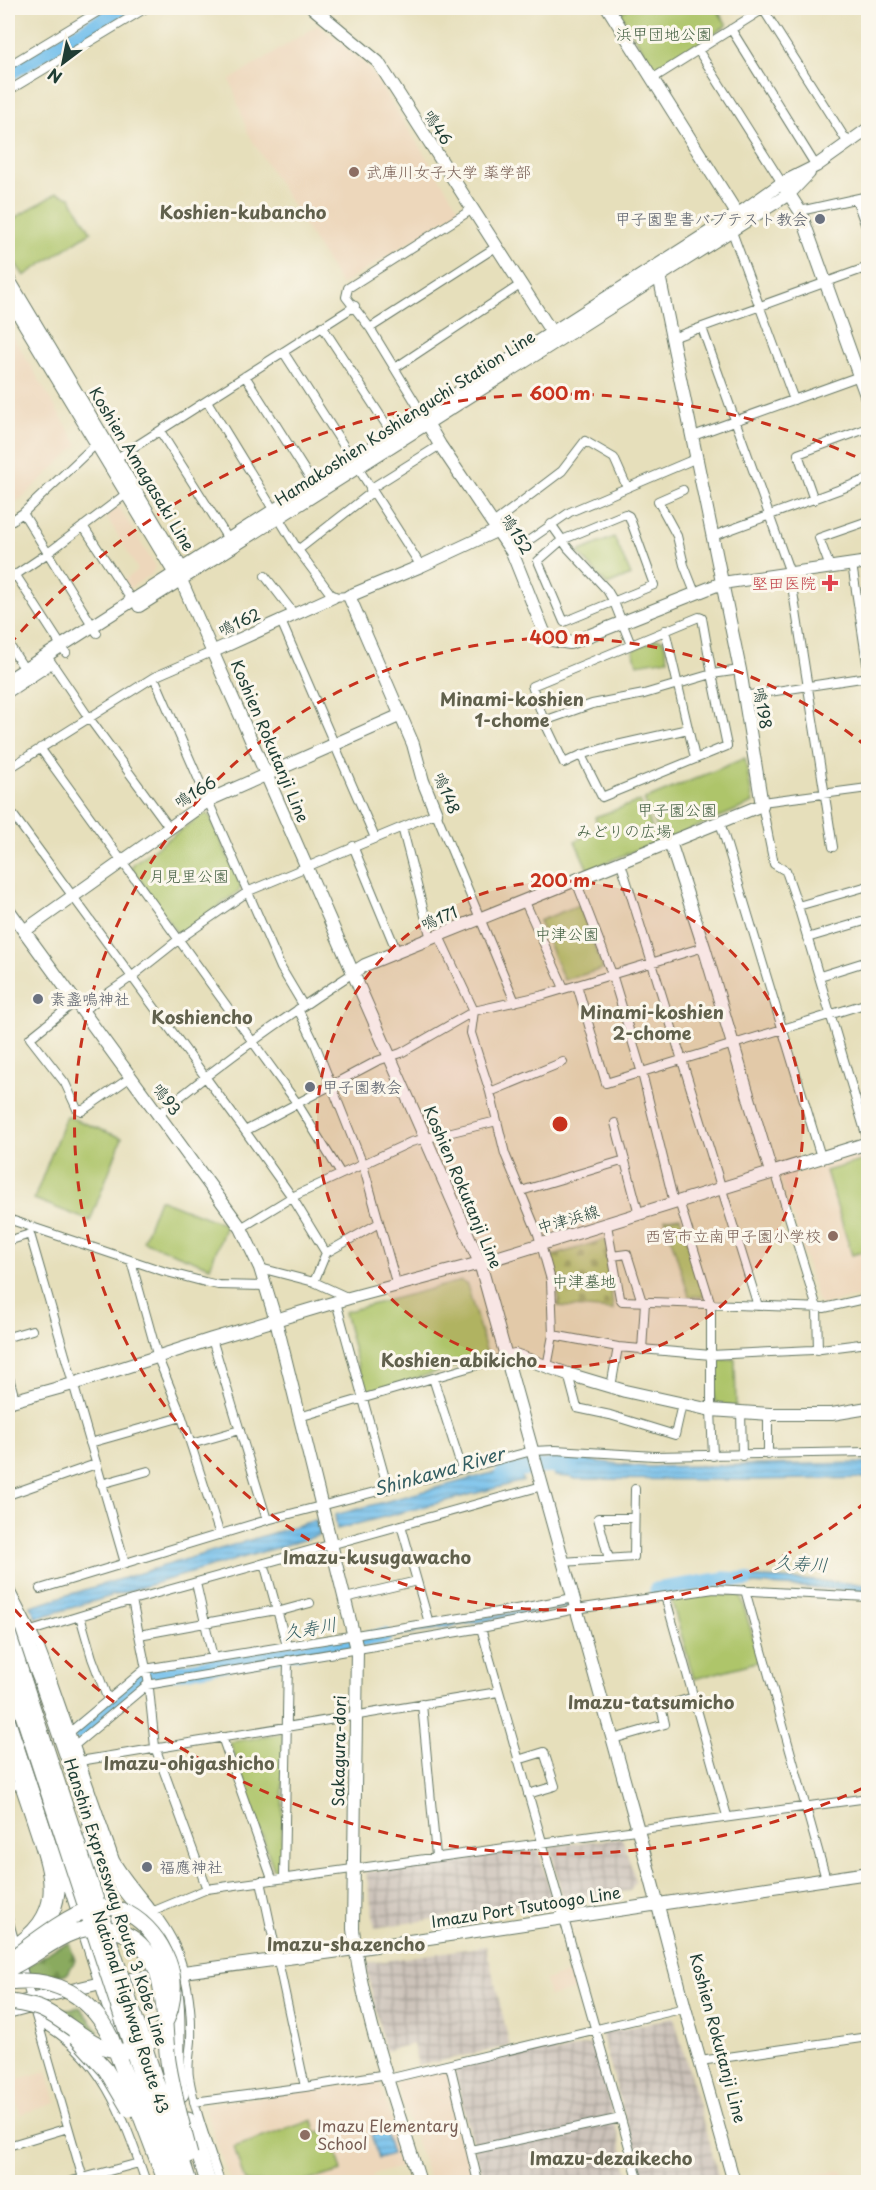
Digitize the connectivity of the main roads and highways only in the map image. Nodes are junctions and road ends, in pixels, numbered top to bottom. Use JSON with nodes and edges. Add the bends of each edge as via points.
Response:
{"nodes":[{"id":1,"x":16,"y":1619,"type":"edge"},
{"id":2,"x":8,"y":1669,"type":"edge"},
{"id":3,"x":8,"y":1681,"type":"edge"},
{"id":4,"x":8,"y":1722,"type":"edge"},
{"id":5,"x":15,"y":1947,"type":"edge"},
{"id":6,"x":167,"y":1960,"type":"junction"},
{"id":7,"x":8,"y":1961,"type":"edge"},
{"id":8,"x":8,"y":1969,"type":"edge"},
{"id":9,"x":178,"y":1976,"type":"junction"},
{"id":10,"x":8,"y":1982,"type":"edge"},
{"id":11,"x":20,"y":2004,"type":"edge"},
{"id":12,"x":155,"y":2182,"type":"edge"},
{"id":13,"x":166,"y":2182,"type":"edge"},
{"id":14,"x":176,"y":2182,"type":"edge"},
{"id":15,"x":190,"y":2182,"type":"edge"},
{"id":16,"x":198,"y":2182,"type":"edge"},
{"id":17,"x":208,"y":2182,"type":"edge"}],
"edges":[{"from":1,"to":6,"type":"highway","bridge":true,"via":[[108,1868],[148,1919]]},
{"from":1,"to":15,"type":"highway","name":"Hanshin Expressway Route 3 Kobe Line","bridge":true},
{"from":1,"to":15,"type":"highway","name":"National Highway Route 43","via":[[54,1764],[94,1870]]},
{"from":2,"to":14,"type":"highway","name":"Hanshin Expressway Route 3 Kobe Line","bridge":true},
{"from":3,"to":13,"type":"highway","name":"National Highway Route 43"},
{"from":4,"to":5,"type":"highway","bridge":true,"via":[[57,1879],[56,1902],[49,1918],[42,1929]]},
{"from":5,"to":6,"type":"highway","bridge":true,"via":[[93,1908],[101,1908],[126,1913],[143,1923]]},
{"from":5,"to":7,"type":"highway","bridge":true},
{"from":6,"to":9,"type":"highway","bridge":true},
{"from":8,"to":16,"type":"highway","bridge":true,"via":[[86,1929],[118,1931],[144,1948],[162,1989],[171,2079]]},
{"from":9,"to":11,"type":"highway","bridge":true,"via":[[162,2029],[145,2045],[131,2050],[103,2046],[44,2010]]},
{"from":9,"to":17,"type":"highway","bridge":true,"via":[[177,2070]]},
{"from":10,"to":13,"type":"highway","bridge":true,"via":[[57,1985],[80,1999],[99,2018],[111,2038]]},
{"from":11,"to":12,"type":"highway","bridge":true,"via":[[68,2030],[106,2070],[130,2112]]}]}
